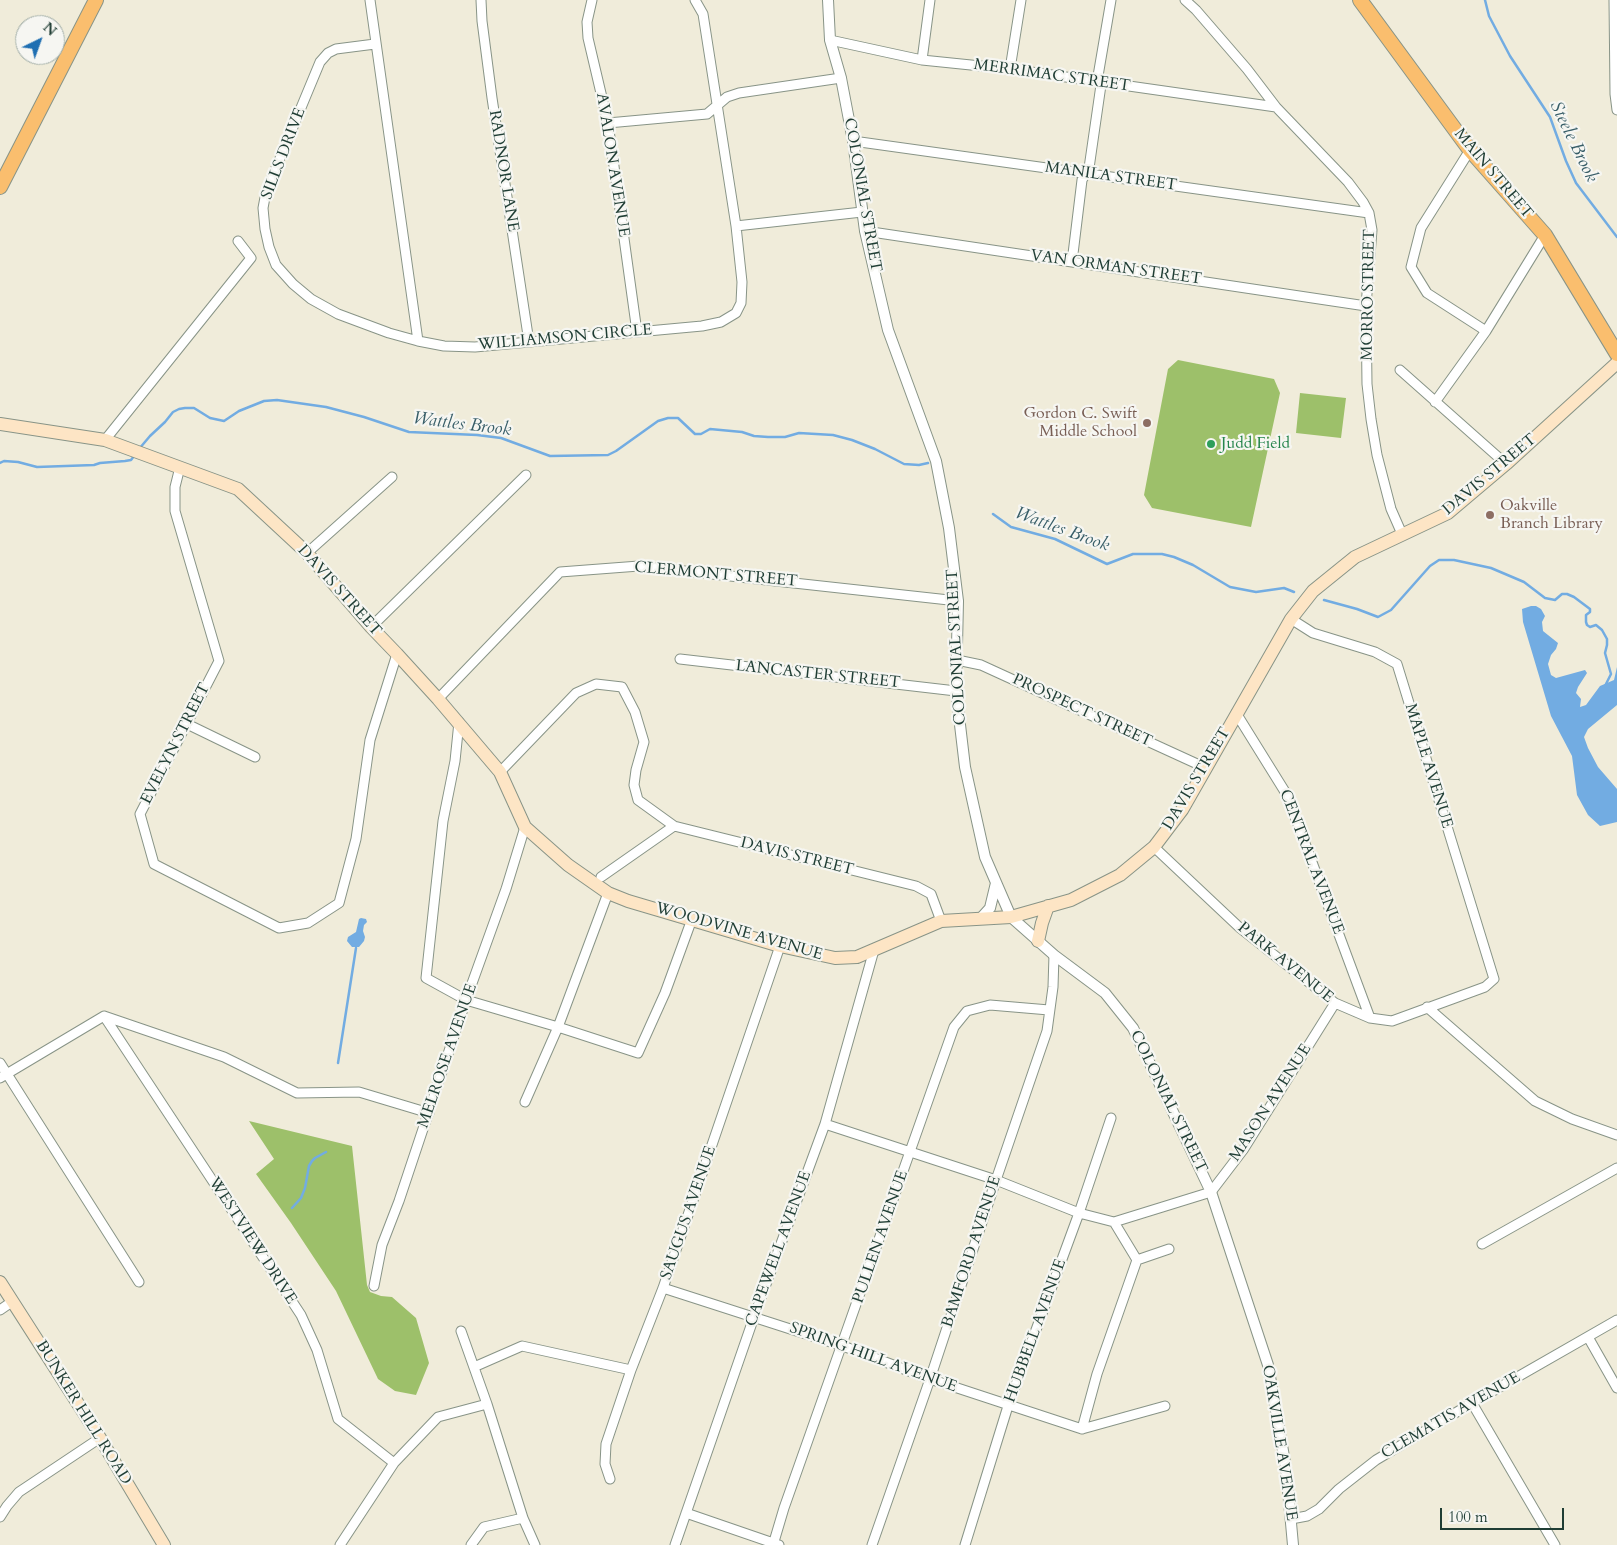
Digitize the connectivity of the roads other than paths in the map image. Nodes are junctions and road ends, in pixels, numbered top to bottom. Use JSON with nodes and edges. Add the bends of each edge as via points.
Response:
{"nodes":[{"id":1,"x":96,"y":0,"type":"edge"},
{"id":2,"x":370,"y":0,"type":"edge"},
{"id":3,"x":481,"y":0,"type":"edge"},
{"id":4,"x":592,"y":0,"type":"edge"},
{"id":5,"x":696,"y":0,"type":"edge"},
{"id":6,"x":828,"y":0,"type":"edge"},
{"id":7,"x":930,"y":0,"type":"edge"},
{"id":8,"x":1021,"y":0,"type":"edge"},
{"id":9,"x":1111,"y":0,"type":"edge"},
{"id":10,"x":1184,"y":0,"type":"edge"},
{"id":11,"x":1360,"y":0,"type":"edge"},
{"id":12,"x":1614,"y":0,"type":"edge"},
{"id":13,"x":830,"y":40,"type":"junction"},
{"id":14,"x":375,"y":44,"type":"junction"},
{"id":15,"x":922,"y":60,"type":"junction"},
{"id":16,"x":1010,"y":69,"type":"junction"},
{"id":17,"x":841,"y":78,"type":"junction"},
{"id":18,"x":1100,"y":82,"type":"junction"},
{"id":19,"x":1616,"y":94,"type":"edge"},
{"id":20,"x":718,"y":105,"type":"junction"},
{"id":21,"x":1276,"y":107,"type":"junction"},
{"id":22,"x":1617,"y":110,"type":"edge"},
{"id":23,"x":608,"y":123,"type":"junction"},
{"id":24,"x":853,"y":141,"type":"junction"},
{"id":25,"x":1470,"y":150,"type":"junction"},
{"id":26,"x":1085,"y":174,"type":"junction"},
{"id":27,"x":0,"y":187,"type":"edge"},
{"id":28,"x":862,"y":212,"type":"junction"},
{"id":29,"x":1369,"y":213,"type":"junction"},
{"id":30,"x":736,"y":226,"type":"junction"},
{"id":31,"x":865,"y":231,"type":"junction"},
{"id":32,"x":1545,"y":235,"type":"junction"},
{"id":33,"x":238,"y":241,"type":"dead end"},
{"id":34,"x":1072,"y":262,"type":"junction"},
{"id":35,"x":1366,"y":306,"type":"junction"},
{"id":36,"x":1486,"y":331,"type":"junction"},
{"id":37,"x":637,"y":332,"type":"junction"},
{"id":38,"x":418,"y":341,"type":"junction"},
{"id":39,"x":529,"y":342,"type":"junction"},
{"id":40,"x":1617,"y":354,"type":"edge"},
{"id":41,"x":1617,"y":363,"type":"edge"},
{"id":42,"x":1400,"y":370,"type":"dead end"},
{"id":43,"x":1435,"y":402,"type":"junction"},
{"id":44,"x":0,"y":424,"type":"edge"},
{"id":45,"x":110,"y":442,"type":"junction"},
{"id":46,"x":1506,"y":464,"type":"junction"},
{"id":47,"x":180,"y":467,"type":"junction"},
{"id":48,"x":526,"y":475,"type":"dead end"},
{"id":49,"x":392,"y":477,"type":"dead end"},
{"id":50,"x":1402,"y":534,"type":"junction"},
{"id":51,"x":308,"y":553,"type":"junction"},
{"id":52,"x":958,"y":601,"type":"junction"},
{"id":53,"x":1291,"y":619,"type":"junction"},
{"id":54,"x":371,"y":627,"type":"junction"},
{"id":55,"x":397,"y":654,"type":"junction"},
{"id":56,"x":680,"y":659,"type":"dead end"},
{"id":57,"x":957,"y":660,"type":"junction"},
{"id":58,"x":956,"y":691,"type":"junction"},
{"id":59,"x":438,"y":699,"type":"junction"},
{"id":60,"x":1236,"y":713,"type":"junction"},
{"id":61,"x":459,"y":722,"type":"junction"},
{"id":62,"x":187,"y":724,"type":"junction"},
{"id":63,"x":255,"y":756,"type":"dead end"},
{"id":64,"x":1206,"y":768,"type":"junction"},
{"id":65,"x":500,"y":772,"type":"junction"},
{"id":66,"x":674,"y":826,"type":"junction"},
{"id":67,"x":525,"y":827,"type":"junction"},
{"id":68,"x":1154,"y":847,"type":"junction"},
{"id":69,"x":597,"y":880,"type":"junction"},
{"id":70,"x":996,"y":883,"type":"junction"},
{"id":71,"x":608,"y":893,"type":"junction"},
{"id":72,"x":1048,"y":906,"type":"junction"},
{"id":73,"x":1011,"y":917,"type":"junction"},
{"id":74,"x":980,"y":919,"type":"junction"},
{"id":75,"x":692,"y":920,"type":"junction"},
{"id":76,"x":942,"y":921,"type":"junction"},
{"id":77,"x":1038,"y":941,"type":"junction"},
{"id":78,"x":780,"y":946,"type":"junction"},
{"id":79,"x":874,"y":950,"type":"junction"},
{"id":80,"x":1054,"y":955,"type":"junction"},
{"id":81,"x":1494,"y":979,"type":"joint"},
{"id":82,"x":466,"y":1000,"type":"junction"},
{"id":83,"x":1335,"y":1003,"type":"junction"},
{"id":84,"x":1427,"y":1007,"type":"junction"},
{"id":85,"x":1049,"y":1010,"type":"junction"},
{"id":86,"x":104,"y":1016,"type":"junction"},
{"id":87,"x":1370,"y":1018,"type":"junction"},
{"id":88,"x":558,"y":1027,"type":"junction"},
{"id":89,"x":0,"y":1063,"type":"edge"},
{"id":90,"x":3,"y":1076,"type":"edge"},
{"id":91,"x":525,"y":1102,"type":"dead end"},
{"id":92,"x":429,"y":1113,"type":"junction"},
{"id":93,"x":1111,"y":1118,"type":"dead end"},
{"id":94,"x":825,"y":1124,"type":"junction"},
{"id":95,"x":1617,"y":1135,"type":"edge"},
{"id":96,"x":911,"y":1151,"type":"junction"},
{"id":97,"x":1617,"y":1168,"type":"edge"},
{"id":98,"x":996,"y":1180,"type":"junction"},
{"id":99,"x":1211,"y":1192,"type":"junction"},
{"id":100,"x":1079,"y":1213,"type":"junction"},
{"id":101,"x":1114,"y":1222,"type":"junction"},
{"id":102,"x":1482,"y":1244,"type":"dead end"},
{"id":103,"x":1169,"y":1249,"type":"dead end"},
{"id":104,"x":1137,"y":1260,"type":"junction"},
{"id":105,"x":0,"y":1282,"type":"edge"},
{"id":106,"x":139,"y":1282,"type":"dead end"},
{"id":107,"x":374,"y":1286,"type":"dead end"},
{"id":108,"x":663,"y":1288,"type":"junction"},
{"id":109,"x":13,"y":1301,"type":"junction"},
{"id":110,"x":0,"y":1310,"type":"edge"},
{"id":111,"x":1252,"y":1314,"type":"joint"},
{"id":112,"x":754,"y":1317,"type":"junction"},
{"id":113,"x":1617,"y":1320,"type":"edge"},
{"id":114,"x":461,"y":1331,"type":"dead end"},
{"id":115,"x":1588,"y":1337,"type":"junction"},
{"id":116,"x":843,"y":1346,"type":"junction"},
{"id":117,"x":474,"y":1367,"type":"junction"},
{"id":118,"x":631,"y":1370,"type":"junction"},
{"id":119,"x":930,"y":1379,"type":"junction"},
{"id":120,"x":1617,"y":1388,"type":"edge"},
{"id":121,"x":1472,"y":1403,"type":"junction"},
{"id":122,"x":487,"y":1404,"type":"junction"},
{"id":123,"x":1008,"y":1406,"type":"junction"},
{"id":124,"x":1165,"y":1406,"type":"dead end"},
{"id":125,"x":1082,"y":1429,"type":"junction"},
{"id":126,"x":100,"y":1438,"type":"junction"},
{"id":127,"x":394,"y":1463,"type":"junction"},
{"id":128,"x":610,"y":1479,"type":"dead end"},
{"id":129,"x":686,"y":1513,"type":"junction"},
{"id":130,"x":0,"y":1517,"type":"edge"},
{"id":131,"x":523,"y":1518,"type":"junction"},
{"id":132,"x":1291,"y":1519,"type":"junction"},
{"id":133,"x":775,"y":1544,"type":"edge"},
{"id":134,"x":164,"y":1545,"type":"edge"},
{"id":135,"x":340,"y":1545,"type":"edge"},
{"id":136,"x":470,"y":1545,"type":"edge"},
{"id":137,"x":535,"y":1545,"type":"edge"},
{"id":138,"x":675,"y":1545,"type":"edge"},
{"id":139,"x":872,"y":1545,"type":"edge"},
{"id":140,"x":966,"y":1545,"type":"edge"},
{"id":141,"x":1293,"y":1545,"type":"edge"},
{"id":142,"x":1555,"y":1545,"type":"edge"}],
"edges":[{"from":1,"to":27,"type":"main road"},
{"from":2,"to":14,"type":"street"},
{"from":3,"to":39,"type":"street","name":"RADNOR LANE"},
{"from":4,"to":23,"type":"street","name":"AVALON AVENUE","via":[[587,22],[588,38]]},
{"from":5,"to":20,"type":"street","name":"WILLIAMSON CIRCLE","via":[[703,14]]},
{"from":6,"to":13,"type":"street","name":"COLONIAL STREET"},
{"from":7,"to":15,"type":"street"},
{"from":8,"to":16,"type":"street"},
{"from":9,"to":18,"type":"street","via":[[1098,76]]},
{"from":10,"to":21,"type":"street","name":"MORRO STREET","via":[[1247,69]]},
{"from":11,"to":25,"type":"main road","name":"MAIN STREET"},
{"from":12,"to":19,"type":"street"},
{"from":13,"to":15,"type":"street","name":"MERRIMAC STREET"},
{"from":13,"to":17,"type":"street","name":"COLONIAL STREET"},
{"from":14,"to":38,"type":"street"},
{"from":14,"to":38,"type":"street","name":"SILLS DRIVE","via":[[336,49],[320,62],[266,192],[263,208],[265,229],[276,265],[311,299],[338,314]]},
{"from":15,"to":16,"type":"street","name":"MERRIMAC STREET"},
{"from":16,"to":18,"type":"street","name":"MERRIMAC STREET"},
{"from":17,"to":20,"type":"street","via":[[740,93],[727,97]]},
{"from":17,"to":24,"type":"street","name":"COLONIAL STREET"},
{"from":18,"to":21,"type":"street","name":"MERRIMAC STREET"},
{"from":18,"to":26,"type":"street","via":[[1089,168]]},
{"from":19,"to":22,"type":"street"},
{"from":20,"to":23,"type":"street","via":[[707,114]]},
{"from":20,"to":30,"type":"street","name":"WILLIAMSON CIRCLE"},
{"from":21,"to":29,"type":"street","name":"MORRO STREET","via":[[1348,182]]},
{"from":23,"to":37,"type":"street","name":"AVALON AVENUE"},
{"from":24,"to":26,"type":"street","name":"MANILA STREET"},
{"from":24,"to":28,"type":"street","name":"COLONIAL STREET"},
{"from":25,"to":32,"type":"main road","name":"MAIN STREET"},
{"from":25,"to":36,"type":"street","via":[[1421,228],[1411,267],[1427,293]]},
{"from":26,"to":29,"type":"street","name":"MANILA STREET"},
{"from":26,"to":34,"type":"street"},
{"from":28,"to":30,"type":"street"},
{"from":28,"to":31,"type":"street","name":"COLONIAL STREET"},
{"from":29,"to":35,"type":"street","name":"MORRO STREET","via":[[1372,230]]},
{"from":30,"to":37,"type":"street","name":"WILLIAMSON CIRCLE","via":[[742,282],[736,313],[721,322],[702,326]]},
{"from":31,"to":34,"type":"street","name":"VAN ORMAN STREET"},
{"from":31,"to":52,"type":"street","name":"COLONIAL STREET","via":[[888,330],[936,461]]},
{"from":32,"to":36,"type":"street"},
{"from":32,"to":40,"type":"main road","name":"MAIN STREET"},
{"from":33,"to":45,"type":"street","via":[[251,258]]},
{"from":34,"to":35,"type":"street","name":"VAN ORMAN STREET"},
{"from":35,"to":50,"type":"street","name":"MORRO STREET","via":[[1371,419],[1391,509]]},
{"from":36,"to":43,"type":"street"},
{"from":37,"to":39,"type":"street","name":"WILLIAMSON CIRCLE"},
{"from":38,"to":39,"type":"street","name":"WILLIAMSON CIRCLE","via":[[475,347]]},
{"from":41,"to":46,"type":"main road","name":"DAVIS STREET"},
{"from":42,"to":43,"type":"street"},
{"from":43,"to":46,"type":"street"},
{"from":44,"to":45,"type":"main road","name":"DAVIS STREET"},
{"from":45,"to":47,"type":"main road","name":"DAVIS STREET"},
{"from":46,"to":50,"type":"main road","name":"DAVIS STREET","via":[[1448,514]]},
{"from":47,"to":51,"type":"main road","name":"DAVIS STREET","via":[[238,489]]},
{"from":47,"to":62,"type":"street","name":"EVELYN STREET","via":[[175,487],[175,511],[219,661]]},
{"from":48,"to":54,"type":"street"},
{"from":49,"to":51,"type":"street"},
{"from":50,"to":53,"type":"main road","name":"DAVIS STREET","via":[[1355,556],[1313,590]]},
{"from":51,"to":54,"type":"main road","name":"DAVIS STREET"},
{"from":52,"to":57,"type":"street","name":"COLONIAL STREET"},
{"from":52,"to":59,"type":"street","name":"CLERMONT STREET","via":[[639,566],[560,572]]},
{"from":53,"to":60,"type":"main road","name":"DAVIS STREET"},
{"from":53,"to":81,"type":"street","name":"MAPLE AVENUE","via":[[1313,633],[1375,652],[1397,664]]},
{"from":54,"to":55,"type":"main road","name":"DAVIS STREET"},
{"from":55,"to":59,"type":"main road","name":"DAVIS STREET"},
{"from":55,"to":62,"type":"street","name":"EVELYN STREET","via":[[370,740],[356,839],[339,903],[308,923],[278,928],[154,864],[140,814]]},
{"from":56,"to":58,"type":"street","name":"LANCASTER STREET"},
{"from":57,"to":58,"type":"street","name":"COLONIAL STREET"},
{"from":57,"to":64,"type":"street","name":"PROSPECT STREET","via":[[981,665]]},
{"from":58,"to":70,"type":"street","name":"COLONIAL STREET","via":[[965,768],[985,857]]},
{"from":59,"to":61,"type":"main road","name":"DAVIS STREET"},
{"from":60,"to":64,"type":"main road","name":"DAVIS STREET"},
{"from":60,"to":87,"type":"street","name":"CENTRAL AVENUE","via":[[1287,795]]},
{"from":61,"to":65,"type":"main road","name":"DAVIS STREET"},
{"from":61,"to":82,"type":"street","via":[[443,821],[426,978]]},
{"from":62,"to":63,"type":"street"},
{"from":64,"to":68,"type":"main road","name":"DAVIS STREET","via":[[1182,810]]},
{"from":65,"to":66,"type":"street","via":[[576,693],[596,684],[622,687],[635,712],[644,742],[634,785],[638,800]]},
{"from":65,"to":67,"type":"main road","name":"DAVIS STREET"},
{"from":66,"to":69,"type":"street"},
{"from":66,"to":76,"type":"street","name":"DAVIS STREET","via":[[916,886],[931,894]]},
{"from":67,"to":69,"type":"main road","name":"DAVIS STREET","via":[[568,865]]},
{"from":67,"to":82,"type":"street","name":"MELROSE AVENUE"},
{"from":68,"to":72,"type":"main road","name":"DAVIS STREET","via":[[1120,875],[1071,900]]},
{"from":68,"to":83,"type":"street","name":"PARK AVENUE","via":[[1240,928]]},
{"from":69,"to":71,"type":"main road","name":"WOODVINE AVENUE"},
{"from":70,"to":73,"type":"street","name":"COLONIAL STREET"},
{"from":70,"to":74,"type":"street","via":[[990,908]]},
{"from":71,"to":75,"type":"main road","name":"WOODVINE AVENUE"},
{"from":71,"to":88,"type":"street"},
{"from":72,"to":73,"type":"main road","name":"DAVIS STREET"},
{"from":72,"to":77,"type":"main road"},
{"from":73,"to":74,"type":"main road","name":"DAVIS STREET"},
{"from":73,"to":77,"type":"street","name":"COLONIAL STREET"},
{"from":74,"to":76,"type":"main road","name":"DAVIS STREET"},
{"from":75,"to":78,"type":"main road","name":"WOODVINE AVENUE"},
{"from":75,"to":88,"type":"street","via":[[638,1053]]},
{"from":76,"to":79,"type":"main road","name":"WOODVINE AVENUE"},
{"from":77,"to":80,"type":"street","name":"COLONIAL STREET"},
{"from":78,"to":79,"type":"main road","name":"WOODVINE AVENUE","via":[[835,958],[857,957]]},
{"from":78,"to":108,"type":"street","name":"SAUGUS AVENUE"},
{"from":79,"to":94,"type":"street","name":"CAPEWELL AVENUE"},
{"from":80,"to":85,"type":"street","name":"BAMFORD AVENUE"},
{"from":80,"to":99,"type":"street","name":"COLONIAL STREET","via":[[1105,993],[1133,1028]]},
{"from":81,"to":84,"type":"street","name":"PARK AVENUE","via":[[1485,987]]},
{"from":82,"to":88,"type":"street"},
{"from":82,"to":92,"type":"street","name":"MELROSE AVENUE"},
{"from":83,"to":87,"type":"street","name":"PARK AVENUE"},
{"from":83,"to":99,"type":"street","name":"MASON AVENUE","via":[[1243,1150]]},
{"from":84,"to":87,"type":"street","name":"PARK AVENUE","via":[[1392,1021]]},
{"from":84,"to":95,"type":"street","via":[[1535,1101]]},
{"from":85,"to":96,"type":"street","name":"PULLEN AVENUE","via":[[990,1005],[967,1011],[954,1027]]},
{"from":85,"to":98,"type":"street","name":"BAMFORD AVENUE","via":[[1047,1031]]},
{"from":86,"to":90,"type":"street"},
{"from":86,"to":92,"type":"street","via":[[224,1057],[297,1093],[359,1092]]},
{"from":86,"to":127,"type":"street","name":"WESTVIEW DRIVE","via":[[301,1315],[338,1419]]},
{"from":88,"to":91,"type":"street"},
{"from":89,"to":90,"type":"street"},
{"from":90,"to":106,"type":"street"},
{"from":92,"to":107,"type":"street","name":"MELROSE AVENUE","via":[[382,1245]]},
{"from":93,"to":100,"type":"street","name":"HUBBELL AVENUE"},
{"from":94,"to":96,"type":"street"},
{"from":94,"to":112,"type":"street","name":"CAPEWELL AVENUE"},
{"from":96,"to":98,"type":"street"},
{"from":96,"to":116,"type":"street","name":"PULLEN AVENUE"},
{"from":97,"to":102,"type":"street"},
{"from":98,"to":100,"type":"street"},
{"from":98,"to":119,"type":"street","name":"BAMFORD AVENUE"},
{"from":99,"to":101,"type":"street"},
{"from":99,"to":111,"type":"street","name":"COLONIAL STREET"},
{"from":100,"to":101,"type":"street"},
{"from":100,"to":123,"type":"street","name":"HUBBELL AVENUE"},
{"from":101,"to":104,"type":"street"},
{"from":103,"to":104,"type":"street"},
{"from":104,"to":125,"type":"street","via":[[1097,1374]]},
{"from":105,"to":109,"type":"main road","name":"BUNKER HILL ROAD"},
{"from":108,"to":112,"type":"street","name":"SPRING HILL AVENUE"},
{"from":108,"to":118,"type":"street","name":"SAUGUS AVENUE"},
{"from":109,"to":110,"type":"street"},
{"from":109,"to":126,"type":"main road","name":"BUNKER HILL ROAD"},
{"from":111,"to":132,"type":"street","name":"OAKVILLE AVENUE","via":[[1268,1364],[1286,1468]]},
{"from":112,"to":116,"type":"street","name":"SPRING HILL AVENUE"},
{"from":112,"to":129,"type":"street","name":"CAPEWELL AVENUE"},
{"from":113,"to":115,"type":"street","name":"CLEMATIS AVENUE"},
{"from":114,"to":117,"type":"street"},
{"from":115,"to":120,"type":"street"},
{"from":115,"to":121,"type":"street","name":"CLEMATIS AVENUE"},
{"from":116,"to":119,"type":"street","name":"SPRING HILL AVENUE"},
{"from":116,"to":133,"type":"street","name":"PULLEN AVENUE","via":[[784,1508]]},
{"from":117,"to":118,"type":"street","via":[[522,1346]]},
{"from":117,"to":122,"type":"street"},
{"from":118,"to":128,"type":"street","name":"SAUGUS AVENUE","via":[[606,1444],[605,1464]]},
{"from":119,"to":123,"type":"street","name":"SPRING HILL AVENUE"},
{"from":119,"to":139,"type":"street","name":"BAMFORD AVENUE"},
{"from":121,"to":132,"type":"street","name":"CLEMATIS AVENUE","via":[[1376,1460],[1319,1509],[1307,1516]]},
{"from":121,"to":142,"type":"street"},
{"from":122,"to":127,"type":"street","via":[[438,1417]]},
{"from":122,"to":131,"type":"street"},
{"from":123,"to":125,"type":"street","name":"SPRING HILL AVENUE"},
{"from":123,"to":140,"type":"street","name":"HUBBELL AVENUE"},
{"from":124,"to":125,"type":"street"},
{"from":126,"to":130,"type":"street","via":[[19,1492]]},
{"from":126,"to":134,"type":"main road","name":"BUNKER HILL ROAD"},
{"from":127,"to":135,"type":"street"},
{"from":129,"to":133,"type":"street"},
{"from":129,"to":138,"type":"street","name":"CAPEWELL AVENUE"},
{"from":131,"to":136,"type":"street","via":[[484,1527]]},
{"from":131,"to":137,"type":"street"},
{"from":132,"to":141,"type":"street","name":"OAKVILLE AVENUE"}]}
